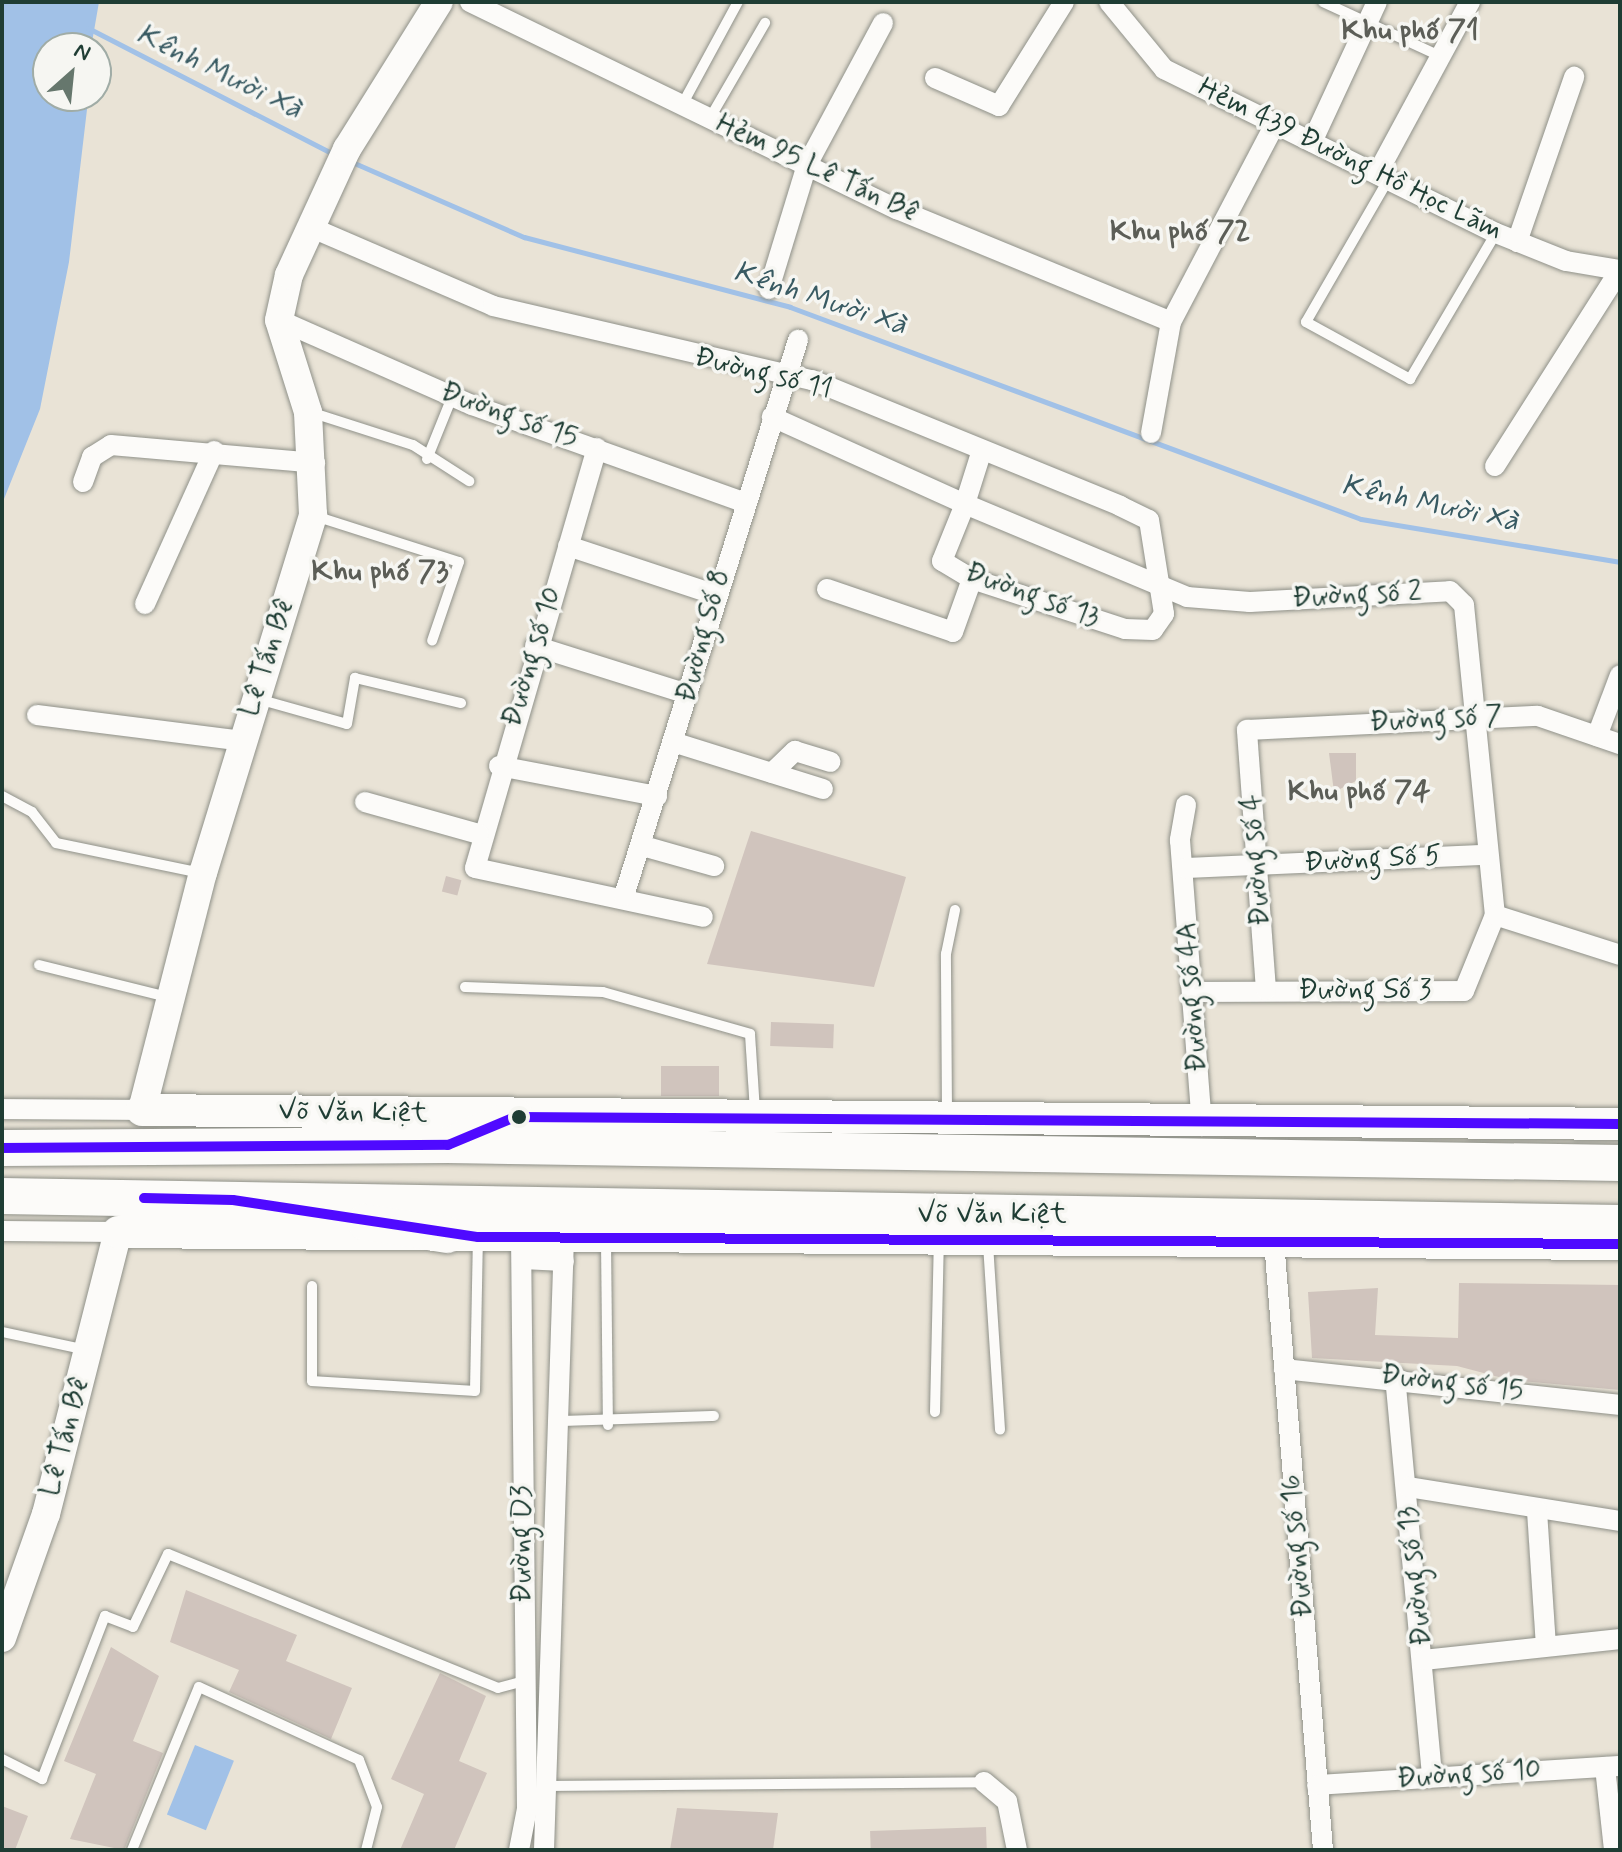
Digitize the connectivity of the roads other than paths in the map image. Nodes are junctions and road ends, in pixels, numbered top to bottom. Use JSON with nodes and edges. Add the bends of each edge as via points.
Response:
{"nodes":[{"id":1,"x":439,"y":2,"type":"edge"},
{"id":2,"x":470,"y":2,"type":"edge"},
{"id":3,"x":738,"y":2,"type":"edge"},
{"id":4,"x":1064,"y":2,"type":"edge"},
{"id":5,"x":1109,"y":2,"type":"edge"},
{"id":6,"x":1323,"y":2,"type":"edge"},
{"id":7,"x":1377,"y":2,"type":"edge"},
{"id":8,"x":1470,"y":2,"type":"edge"},
{"id":9,"x":1370,"y":22,"type":"junction"},
{"id":10,"x":765,"y":23,"type":"dead end"},
{"id":11,"x":883,"y":23,"type":"dead end"},
{"id":12,"x":1440,"y":56,"type":"junction"},
{"id":13,"x":1574,"y":77,"type":"dead end"},
{"id":14,"x":935,"y":78,"type":"dead end"},
{"id":15,"x":682,"y":105,"type":"junction"},
{"id":16,"x":710,"y":118,"type":"junction"},
{"id":17,"x":1275,"y":124,"type":"junction"},
{"id":18,"x":1312,"y":142,"type":"junction"},
{"id":19,"x":807,"y":165,"type":"junction"},
{"id":20,"x":1382,"y":177,"type":"junction"},
{"id":21,"x":310,"y":227,"type":"junction"},
{"id":22,"x":1496,"y":233,"type":"junction"},
{"id":23,"x":1517,"y":242,"type":"junction"},
{"id":24,"x":1620,"y":270,"type":"edge"},
{"id":25,"x":769,"y":289,"type":"dead end"},
{"id":26,"x":279,"y":320,"type":"junction"},
{"id":27,"x":1171,"y":322,"type":"junction"},
{"id":28,"x":798,"y":340,"type":"dead end"},
{"id":29,"x":788,"y":378,"type":"junction"},
{"id":30,"x":452,"y":397,"type":"junction"},
{"id":31,"x":308,"y":412,"type":"junction"},
{"id":32,"x":772,"y":417,"type":"junction"},
{"id":33,"x":1151,"y":433,"type":"dead end"},
{"id":34,"x":597,"y":448,"type":"junction"},
{"id":35,"x":982,"y":450,"type":"junction"},
{"id":36,"x":214,"y":451,"type":"junction"},
{"id":37,"x":427,"y":459,"type":"junction"},
{"id":38,"x":315,"y":463,"type":"junction"},
{"id":39,"x":1495,"y":466,"type":"dead end"},
{"id":40,"x":469,"y":481,"type":"dead end"},
{"id":41,"x":83,"y":482,"type":"dead end"},
{"id":42,"x":743,"y":502,"type":"junction"},
{"id":43,"x":965,"y":504,"type":"junction"},
{"id":44,"x":313,"y":515,"type":"junction"},
{"id":45,"x":568,"y":546,"type":"junction"},
{"id":46,"x":972,"y":579,"type":"junction"},
{"id":47,"x":1162,"y":583,"type":"junction"},
{"id":48,"x":827,"y":589,"type":"dead end"},
{"id":49,"x":713,"y":594,"type":"junction"},
{"id":50,"x":145,"y":604,"type":"dead end"},
{"id":51,"x":432,"y":641,"type":"dead end"},
{"id":52,"x":535,"y":646,"type":"junction"},
{"id":53,"x":1620,"y":675,"type":"edge"},
{"id":54,"x":687,"y":694,"type":"junction"},
{"id":55,"x":256,"y":699,"type":"junction"},
{"id":56,"x":461,"y":703,"type":"dead end"},
{"id":57,"x":37,"y":715,"type":"dead end"},
{"id":58,"x":1477,"y":717,"type":"junction"},
{"id":59,"x":1247,"y":730,"type":"joint"},
{"id":60,"x":1597,"y":736,"type":"junction"},
{"id":61,"x":242,"y":741,"type":"junction"},
{"id":62,"x":676,"y":743,"type":"junction"},
{"id":63,"x":1620,"y":744,"type":"edge"},
{"id":64,"x":830,"y":762,"type":"dead end"},
{"id":65,"x":499,"y":766,"type":"junction"},
{"id":66,"x":772,"y":773,"type":"junction"},
{"id":67,"x":823,"y":789,"type":"dead end"},
{"id":68,"x":2,"y":796,"type":"edge"},
{"id":69,"x":657,"y":796,"type":"junction"},
{"id":70,"x":365,"y":802,"type":"dead end"},
{"id":71,"x":1186,"y":805,"type":"dead end"},
{"id":72,"x":479,"y":834,"type":"junction"},
{"id":73,"x":643,"y":846,"type":"junction"},
{"id":74,"x":1488,"y":855,"type":"junction"},
{"id":75,"x":714,"y":866,"type":"dead end"},
{"id":76,"x":1259,"y":866,"type":"junction"},
{"id":77,"x":1185,"y":868,"type":"junction"},
{"id":78,"x":203,"y":873,"type":"junction"},
{"id":79,"x":624,"y":896,"type":"junction"},
{"id":80,"x":955,"y":910,"type":"dead end"},
{"id":81,"x":1495,"y":915,"type":"junction"},
{"id":82,"x":703,"y":917,"type":"dead end"},
{"id":83,"x":1620,"y":955,"type":"edge"},
{"id":84,"x":39,"y":965,"type":"dead end"},
{"id":85,"x":465,"y":987,"type":"dead end"},
{"id":86,"x":1266,"y":990,"type":"junction"},
{"id":87,"x":1464,"y":991,"type":"joint"},
{"id":88,"x":1193,"y":992,"type":"junction"},
{"id":89,"x":169,"y":997,"type":"junction"},
{"id":90,"x":2,"y":1109,"type":"edge"},
{"id":91,"x":142,"y":1110,"type":"junction"},
{"id":92,"x":515,"y":1117,"type":"junction"},
{"id":93,"x":756,"y":1121,"type":"junction"},
{"id":94,"x":947,"y":1122,"type":"junction"},
{"id":95,"x":1620,"y":1124,"type":"edge"},
{"id":96,"x":1202,"y":1126,"type":"junction"},
{"id":97,"x":448,"y":1145,"type":"junction"},
{"id":98,"x":2,"y":1148,"type":"edge"},
{"id":99,"x":1620,"y":1163,"type":"edge"},
{"id":100,"x":2,"y":1196,"type":"edge"},
{"id":101,"x":233,"y":1200,"type":"junction"},
{"id":102,"x":1620,"y":1223,"type":"edge"},
{"id":103,"x":2,"y":1231,"type":"edge"},
{"id":104,"x":118,"y":1232,"type":"junction"},
{"id":105,"x":462,"y":1236,"type":"junction"},
{"id":106,"x":939,"y":1236,"type":"junction"},
{"id":107,"x":988,"y":1238,"type":"junction"},
{"id":108,"x":606,"y":1239,"type":"junction"},
{"id":109,"x":1274,"y":1241,"type":"junction"},
{"id":110,"x":1620,"y":1244,"type":"edge"},
{"id":111,"x":522,"y":1249,"type":"junction"},
{"id":112,"x":564,"y":1250,"type":"junction"},
{"id":113,"x":312,"y":1286,"type":"dead end"},
{"id":114,"x":2,"y":1332,"type":"edge"},
{"id":115,"x":89,"y":1351,"type":"junction"},
{"id":116,"x":1284,"y":1369,"type":"junction"},
{"id":117,"x":1395,"y":1376,"type":"junction"},
{"id":118,"x":1620,"y":1405,"type":"edge"},
{"id":119,"x":935,"y":1412,"type":"dead end"},
{"id":120,"x":714,"y":1416,"type":"dead end"},
{"id":121,"x":560,"y":1421,"type":"junction"},
{"id":122,"x":608,"y":1425,"type":"junction"},
{"id":123,"x":1000,"y":1430,"type":"dead end"},
{"id":124,"x":1408,"y":1487,"type":"junction"},
{"id":125,"x":1537,"y":1511,"type":"junction"},
{"id":126,"x":1620,"y":1521,"type":"edge"},
{"id":127,"x":11,"y":1584,"type":"edge"},
{"id":128,"x":2,"y":1638,"type":"edge"},
{"id":129,"x":1620,"y":1639,"type":"edge"},
{"id":130,"x":1546,"y":1645,"type":"junction"},
{"id":131,"x":1424,"y":1660,"type":"junction"},
{"id":132,"x":524,"y":1681,"type":"junction"},
{"id":133,"x":2,"y":1759,"type":"edge"},
{"id":134,"x":1613,"y":1766,"type":"edge"},
{"id":135,"x":1432,"y":1776,"type":"junction"},
{"id":136,"x":984,"y":1782,"type":"joint"},
{"id":137,"x":1317,"y":1785,"type":"junction"},
{"id":138,"x":551,"y":1786,"type":"junction"},
{"id":139,"x":132,"y":1850,"type":"edge"},
{"id":140,"x":366,"y":1850,"type":"edge"},
{"id":141,"x":519,"y":1850,"type":"edge"},
{"id":142,"x":544,"y":1850,"type":"edge"},
{"id":143,"x":1017,"y":1850,"type":"edge"},
{"id":144,"x":1323,"y":1850,"type":"edge"},
{"id":145,"x":1614,"y":1850,"type":"edge"}],
"edges":[{"from":1,"to":21,"type":"street","via":[[347,149]]},
{"from":2,"to":15,"type":"street","name":"Hẻm 95 Lê Tấn Bê"},
{"from":3,"to":15,"type":"lane"},
{"from":4,"to":14,"type":"street","via":[[999,106]]},
{"from":5,"to":17,"type":"street","name":"Hẻm 439 Đường Hồ Học Lãm","via":[[1164,69]]},
{"from":6,"to":9,"type":"lane"},
{"from":7,"to":9,"type":"street"},
{"from":8,"to":12,"type":"street"},
{"from":9,"to":12,"type":"lane"},
{"from":9,"to":18,"type":"street"},
{"from":10,"to":16,"type":"lane"},
{"from":11,"to":19,"type":"street"},
{"from":12,"to":20,"type":"street"},
{"from":13,"to":23,"type":"street"},
{"from":15,"to":16,"type":"street","name":"Hẻm 95 Lê Tấn Bê"},
{"from":16,"to":19,"type":"street","name":"Hẻm 95 Lê Tấn Bê"},
{"from":17,"to":18,"type":"street","name":"Hẻm 439 Đường Hồ Học Lãm"},
{"from":17,"to":27,"type":"street"},
{"from":18,"to":20,"type":"street","name":"Hẻm 439 Đường Hồ Học Lãm"},
{"from":19,"to":25,"type":"street"},
{"from":19,"to":27,"type":"street","name":"Hẻm 95 Lê Tấn Bê"},
{"from":20,"to":22,"type":"street","name":"Hẻm 439 Đường Hồ Học Lãm"},
{"from":20,"to":22,"type":"lane","via":[[1306,322],[1410,379]]},
{"from":21,"to":26,"type":"street"},
{"from":21,"to":29,"type":"street","name":"Đường số 11","via":[[493,306]]},
{"from":22,"to":23,"type":"street","name":"Hẻm 439 Đường Hồ Học Lãm"},
{"from":23,"to":24,"type":"street","name":"Hẻm 439 Đường Hồ Học Lãm","via":[[1566,261]]},
{"from":24,"to":39,"type":"street"},
{"from":26,"to":30,"type":"street","name":"Đường số 15"},
{"from":26,"to":31,"type":"street","name":"Lê Tấn Bê"},
{"from":27,"to":33,"type":"street"},
{"from":28,"to":29,"type":"street","name":"Đường Số 8"},
{"from":29,"to":32,"type":"street","name":"Đường Số 8"},
{"from":29,"to":35,"type":"street","name":"Đường số 11","via":[[812,380]]},
{"from":30,"to":34,"type":"street","name":"Đường số 15"},
{"from":30,"to":37,"type":"lane"},
{"from":31,"to":37,"type":"lane","via":[[413,445]]},
{"from":31,"to":38,"type":"street","name":"Lê Tấn Bê"},
{"from":32,"to":42,"type":"street","name":"Đường Số 8"},
{"from":32,"to":43,"type":"street"},
{"from":34,"to":42,"type":"street","name":"Đường số 15"},
{"from":34,"to":45,"type":"street","name":"Đường số 10"},
{"from":35,"to":43,"type":"street"},
{"from":35,"to":47,"type":"street","name":"Đường số 11","via":[[1149,520]]},
{"from":36,"to":38,"type":"street"},
{"from":36,"to":41,"type":"street","via":[[111,445],[92,457]]},
{"from":36,"to":50,"type":"street"},
{"from":37,"to":40,"type":"lane"},
{"from":38,"to":44,"type":"street","name":"Lê Tấn Bê"},
{"from":42,"to":49,"type":"street","name":"Đường Số 8"},
{"from":43,"to":46,"type":"street","name":"Đường số 13","via":[[942,561]]},
{"from":43,"to":47,"type":"street","name":"Đường số 2"},
{"from":44,"to":51,"type":"lane","via":[[459,562]]},
{"from":44,"to":55,"type":"street","name":"Lê Tấn Bê"},
{"from":45,"to":49,"type":"street"},
{"from":45,"to":52,"type":"street","name":"Đường số 10"},
{"from":46,"to":47,"type":"street","name":"Đường số 13","via":[[1125,629],[1153,630],[1164,614]]},
{"from":46,"to":48,"type":"street","via":[[953,632]]},
{"from":47,"to":58,"type":"street","name":"Đường số 2","via":[[1187,597],[1250,602],[1450,591],[1464,605]]},
{"from":49,"to":54,"type":"street","name":"Đường Số 8"},
{"from":52,"to":54,"type":"street"},
{"from":52,"to":65,"type":"street","name":"Đường số 10"},
{"from":53,"to":60,"type":"street"},
{"from":54,"to":62,"type":"street","name":"Đường Số 8"},
{"from":55,"to":56,"type":"lane","via":[[347,724],[355,678]]},
{"from":55,"to":61,"type":"street","name":"Lê Tấn Bê"},
{"from":57,"to":61,"type":"street"},
{"from":58,"to":59,"type":"street","name":"Đường số 7"},
{"from":58,"to":60,"type":"street","name":"Đường số 7","via":[[1538,716]]},
{"from":58,"to":74,"type":"street","name":"Đường số 2"},
{"from":59,"to":76,"type":"street","name":"Đường số 4"},
{"from":60,"to":63,"type":"street","name":"Đường số 7"},
{"from":61,"to":78,"type":"street","name":"Lê Tấn Bê"},
{"from":62,"to":66,"type":"street"},
{"from":62,"to":69,"type":"street","name":"Đường Số 8"},
{"from":64,"to":66,"type":"street","via":[[795,751]]},
{"from":65,"to":69,"type":"street"},
{"from":65,"to":72,"type":"street","name":"Đường số 10"},
{"from":66,"to":67,"type":"street"},
{"from":68,"to":78,"type":"lane","via":[[32,812],[56,843]]},
{"from":69,"to":73,"type":"street","name":"Đường Số 8"},
{"from":70,"to":72,"type":"street"},
{"from":71,"to":77,"type":"street","name":"Đường số 4A"},
{"from":72,"to":79,"type":"street","name":"Đường số 10","via":[[475,868]]},
{"from":73,"to":75,"type":"street"},
{"from":73,"to":79,"type":"street","name":"Đường Số 8"},
{"from":74,"to":76,"type":"street","name":"Đường Số 5"},
{"from":74,"to":81,"type":"street","name":"Đường số 2"},
{"from":76,"to":77,"type":"street","name":"Đường Số 5"},
{"from":76,"to":86,"type":"street","name":"Đường số 4"},
{"from":77,"to":88,"type":"street","name":"Đường số 4A"},
{"from":78,"to":89,"type":"street","name":"Lê Tấn Bê"},
{"from":79,"to":82,"type":"street"},
{"from":80,"to":94,"type":"lane","via":[[946,954]]},
{"from":81,"to":83,"type":"street"},
{"from":81,"to":87,"type":"street","name":"Đường số 2"},
{"from":84,"to":89,"type":"lane"},
{"from":85,"to":93,"type":"lane","via":[[603,992],[750,1034]]},
{"from":86,"to":87,"type":"street","name":"Đường Số 3"},
{"from":86,"to":88,"type":"street","name":"Đường Số 3"},
{"from":88,"to":96,"type":"street","name":"Đường số 4A"},
{"from":89,"to":91,"type":"street","name":"Lê Tấn Bê"},
{"from":90,"to":91,"type":"street"},
{"from":91,"to":92,"type":"main road","name":"Võ Văn Kiệt"},
{"from":92,"to":93,"type":"main road","name":"Võ Văn Kiệt"},
{"from":92,"to":97,"type":"highway"},
{"from":93,"to":94,"type":"main road","name":"Võ Văn Kiệt"},
{"from":94,"to":96,"type":"main road","name":"Võ Văn Kiệt"},
{"from":95,"to":96,"type":"main road","name":"Võ Văn Kiệt"},
{"from":97,"to":98,"type":"highway","name":"Võ Văn Kiệt"},
{"from":97,"to":99,"type":"highway","name":"Võ Văn Kiệt"},
{"from":100,"to":101,"type":"highway","name":"Võ Văn Kiệt"},
{"from":101,"to":102,"type":"highway","name":"Võ Văn Kiệt"},
{"from":101,"to":105,"type":"highway"},
{"from":103,"to":104,"type":"street"},
{"from":104,"to":105,"type":"main road","name":"Võ Văn Kiệt"},
{"from":104,"to":115,"type":"street","name":"Lê Tấn Bê"},
{"from":105,"to":111,"type":"main road","name":"Võ Văn Kiệt"},
{"from":105,"to":113,"type":"lane","via":[[475,1391],[312,1381]]},
{"from":106,"to":107,"type":"main road","name":"Võ Văn Kiệt"},
{"from":106,"to":108,"type":"main road","name":"Võ Văn Kiệt"},
{"from":106,"to":119,"type":"lane"},
{"from":107,"to":109,"type":"main road","name":"Võ Văn Kiệt"},
{"from":107,"to":123,"type":"lane"},
{"from":108,"to":112,"type":"main road","name":"Võ Văn Kiệt"},
{"from":108,"to":122,"type":"lane"},
{"from":109,"to":110,"type":"main road","name":"Võ Văn Kiệt"},
{"from":109,"to":116,"type":"street","name":"Đường số 16"},
{"from":111,"to":112,"type":"main road","name":"Võ Văn Kiệt"},
{"from":111,"to":132,"type":"street","name":"Đường D3"},
{"from":112,"to":121,"type":"street","name":"Đường D3"},
{"from":114,"to":115,"type":"lane"},
{"from":115,"to":127,"type":"street","name":"Lê Tấn Bê"},
{"from":116,"to":117,"type":"street","name":"Đường số 15"},
{"from":116,"to":137,"type":"street","name":"Đường số 16"},
{"from":117,"to":118,"type":"street","name":"Đường số 15"},
{"from":117,"to":124,"type":"street","name":"Đường số 13"},
{"from":120,"to":122,"type":"lane"},
{"from":121,"to":122,"type":"lane"},
{"from":121,"to":138,"type":"street","name":"Đường D3"},
{"from":124,"to":125,"type":"street"},
{"from":124,"to":131,"type":"street","name":"Đường số 13"},
{"from":125,"to":126,"type":"street"},
{"from":125,"to":130,"type":"street"},
{"from":127,"to":128,"type":"street","name":"Lê Tấn Bê"},
{"from":129,"to":130,"type":"street"},
{"from":130,"to":131,"type":"street"},
{"from":131,"to":135,"type":"street","name":"Đường số 13"},
{"from":132,"to":133,"type":"lane","via":[[498,1688],[168,1554],[133,1627],[105,1616],[42,1779]]},
{"from":132,"to":141,"type":"street","name":"Đường D3","via":[[527,1809]]},
{"from":134,"to":135,"type":"street","name":"Đường số 10"},
{"from":134,"to":145,"type":"street"},
{"from":135,"to":137,"type":"street","name":"Đường số 10"},
{"from":136,"to":138,"type":"lane"},
{"from":136,"to":143,"type":"street","via":[[1007,1801]]},
{"from":137,"to":144,"type":"street","name":"Đường số 16"},
{"from":138,"to":142,"type":"street","name":"Đường D3"},
{"from":139,"to":140,"type":"lane","via":[[199,1687],[359,1760],[377,1807]]}]}
